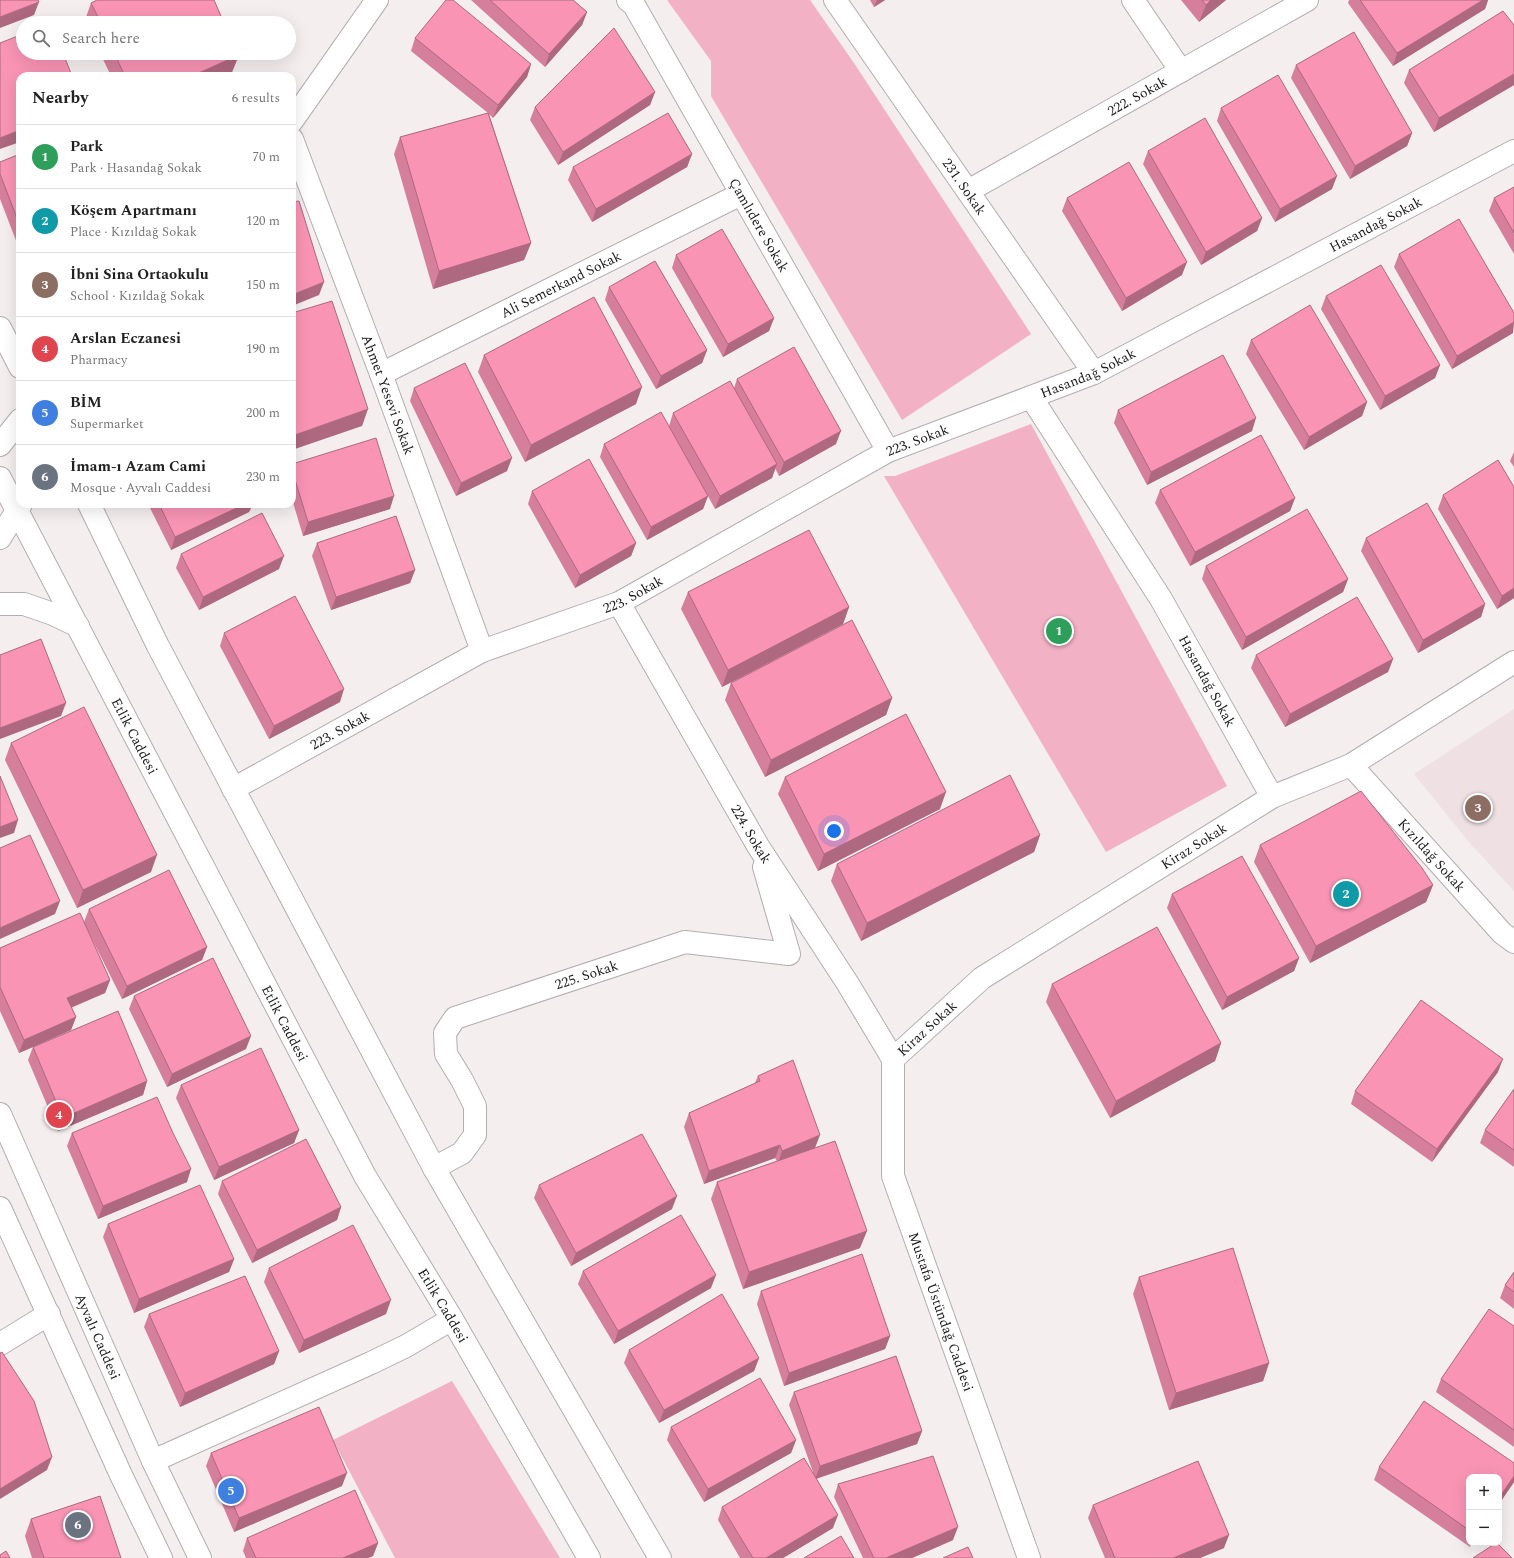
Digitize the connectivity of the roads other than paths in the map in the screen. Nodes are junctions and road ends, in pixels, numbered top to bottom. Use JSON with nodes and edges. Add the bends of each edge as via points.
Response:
{"nodes":[{"id":1,"x":377,"y":0,"type":"edge"},
{"id":2,"x":628,"y":0,"type":"edge"},
{"id":3,"x":835,"y":0,"type":"edge"},
{"id":4,"x":1133,"y":0,"type":"edge"},
{"id":5,"x":1307,"y":0,"type":"edge"},
{"id":6,"x":1182,"y":70,"type":"junction"},
{"id":7,"x":296,"y":115,"type":"edge"},
{"id":8,"x":296,"y":150,"type":"edge"},
{"id":9,"x":1514,"y":150,"type":"edge"},
{"id":10,"x":968,"y":191,"type":"junction"},
{"id":11,"x":741,"y":194,"type":"junction"},
{"id":12,"x":0,"y":328,"type":"edge"},
{"id":13,"x":16,"y":359,"type":"edge"},
{"id":14,"x":1094,"y":373,"type":"junction"},
{"id":15,"x":381,"y":374,"type":"junction"},
{"id":16,"x":1031,"y":397,"type":"junction"},
{"id":17,"x":16,"y":425,"type":"edge"},
{"id":18,"x":0,"y":445,"type":"edge"},
{"id":19,"x":888,"y":451,"type":"junction"},
{"id":20,"x":0,"y":478,"type":"edge"},
{"id":21,"x":16,"y":502,"type":"edge"},
{"id":22,"x":18,"y":508,"type":"edge"},
{"id":23,"x":19,"y":508,"type":"edge"},
{"id":24,"x":91,"y":508,"type":"edge"},
{"id":25,"x":0,"y":538,"type":"edge"},
{"id":26,"x":619,"y":603,"type":"junction"},
{"id":27,"x":0,"y":604,"type":"edge"},
{"id":28,"x":78,"y":626,"type":"junction"},
{"id":29,"x":482,"y":651,"type":"junction"},
{"id":30,"x":1514,"y":662,"type":"edge"},
{"id":31,"x":1351,"y":765,"type":"junction"},
{"id":32,"x":233,"y":788,"type":"junction"},
{"id":33,"x":1272,"y":797,"type":"junction"},
{"id":34,"x":758,"y":846,"type":"junction"},
{"id":35,"x":1514,"y":942,"type":"edge"},
{"id":36,"x":893,"y":1059,"type":"junction"},
{"id":37,"x":0,"y":1114,"type":"edge"},
{"id":38,"x":434,"y":1168,"type":"junction"},
{"id":39,"x":0,"y":1208,"type":"edge"},
{"id":40,"x":49,"y":1314,"type":"junction"},
{"id":41,"x":452,"y":1319,"type":"junction"},
{"id":42,"x":0,"y":1344,"type":"edge"},
{"id":43,"x":153,"y":1461,"type":"junction"},
{"id":44,"x":161,"y":1558,"type":"edge"},
{"id":45,"x":200,"y":1558,"type":"edge"},
{"id":46,"x":590,"y":1558,"type":"edge"},
{"id":47,"x":660,"y":1558,"type":"edge"},
{"id":48,"x":1029,"y":1558,"type":"edge"}],
"edges":[{"from":1,"to":7,"type":"street"},
{"from":2,"to":11,"type":"street","name":"Çamlıdere Sokak","via":[[634,5]]},
{"from":3,"to":10,"type":"street","name":"231. Sokak"},
{"from":4,"to":6,"type":"street"},
{"from":5,"to":6,"type":"street","name":"222. Sokak"},
{"from":6,"to":10,"type":"street","name":"222. Sokak"},
{"from":8,"to":15,"type":"street","name":"Ahmet Yesevi Sokak"},
{"from":9,"to":14,"type":"street","name":"Hasandağ Sokak"},
{"from":10,"to":14,"type":"street","name":"231. Sokak"},
{"from":11,"to":15,"type":"street","name":"Ali Semerkand Sokak"},
{"from":11,"to":19,"type":"street","name":"Çamlıdere Sokak"},
{"from":12,"to":13,"type":"street"},
{"from":14,"to":16,"type":"street","name":"Hasandağ Sokak"},
{"from":15,"to":29,"type":"street","name":"Ahmet Yesevi Sokak"},
{"from":16,"to":19,"type":"street","name":"223. Sokak"},
{"from":16,"to":33,"type":"street","name":"Hasandağ Sokak","via":[[1161,599]]},
{"from":17,"to":18,"type":"street"},
{"from":19,"to":26,"type":"street","name":"223. Sokak"},
{"from":20,"to":21,"type":"street","name":"Etlik Caddesi"},
{"from":22,"to":25,"type":"street"},
{"from":23,"to":28,"type":"street","name":"Etlik Caddesi"},
{"from":24,"to":32,"type":"street","via":[[158,646]]},
{"from":26,"to":29,"type":"street","name":"223. Sokak"},
{"from":26,"to":34,"type":"street","name":"224. Sokak"},
{"from":27,"to":28,"type":"street","via":[[24,604]]},
{"from":28,"to":41,"type":"street","name":"Etlik Caddesi","via":[[365,1176]]},
{"from":29,"to":32,"type":"street","name":"223. Sokak"},
{"from":30,"to":31,"type":"street","name":"Kiraz Sokak"},
{"from":31,"to":33,"type":"street","name":"Kiraz Sokak"},
{"from":31,"to":35,"type":"street","name":"Kızıldağ Sokak","via":[[1502,933]]},
{"from":32,"to":38,"type":"street"},
{"from":33,"to":36,"type":"street","name":"Kiraz Sokak","via":[[982,978]]},
{"from":34,"to":36,"type":"street","name":"224. Sokak","via":[[848,984]]},
{"from":34,"to":38,"type":"street","name":"225. Sokak","via":[[788,954],[685,942],[455,1018],[445,1033],[446,1054],[475,1106],[475,1135],[462,1153]]},
{"from":36,"to":48,"type":"street","name":"Mustafa Üstündağ Caddesi","via":[[893,1176]]},
{"from":37,"to":43,"type":"street","name":"Ayvalı Caddesi"},
{"from":38,"to":47,"type":"street"},
{"from":39,"to":40,"type":"street"},
{"from":40,"to":42,"type":"street"},
{"from":40,"to":44,"type":"street"},
{"from":41,"to":43,"type":"street","via":[[371,1363]]},
{"from":41,"to":46,"type":"street","name":"Etlik Caddesi"},
{"from":43,"to":45,"type":"street","name":"Ayvalı Caddesi"}]}
